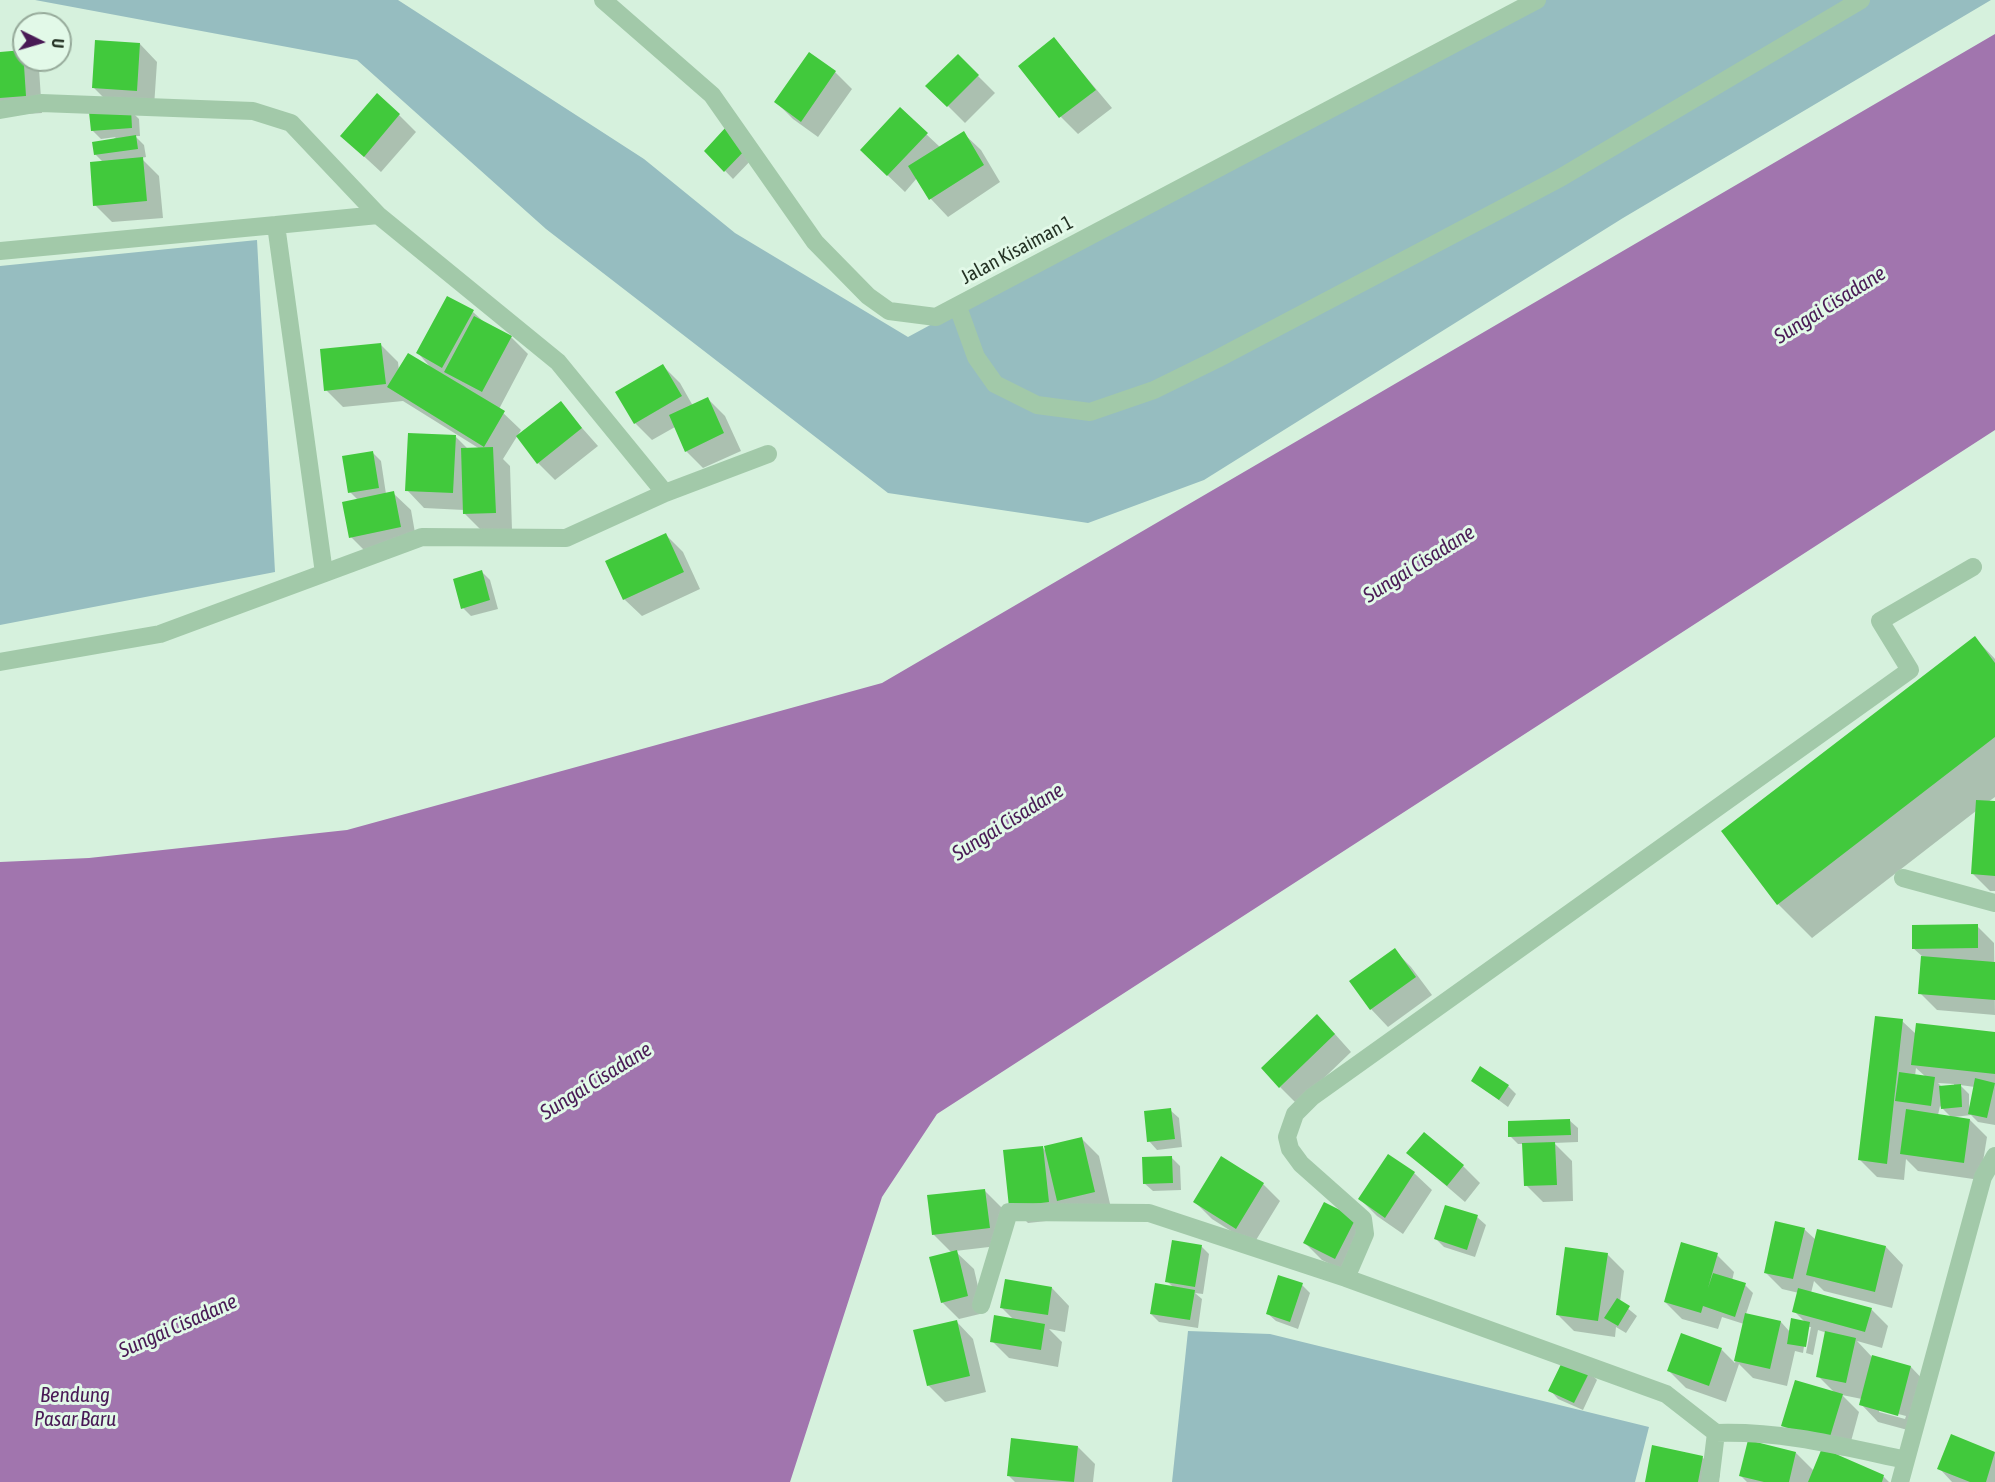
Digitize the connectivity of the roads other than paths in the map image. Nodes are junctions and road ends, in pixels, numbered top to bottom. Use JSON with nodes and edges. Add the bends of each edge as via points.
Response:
{"nodes":[{"id":1,"x":603,"y":0,"type":"edge"},
{"id":2,"x":1537,"y":0,"type":"edge"},
{"id":3,"x":1861,"y":0,"type":"edge"},
{"id":4,"x":0,"y":110,"type":"edge"},
{"id":5,"x":378,"y":215,"type":"junction"},
{"id":6,"x":276,"y":225,"type":"junction"},
{"id":7,"x":0,"y":250,"type":"edge"},
{"id":8,"x":958,"y":307,"type":"junction"},
{"id":9,"x":768,"y":454,"type":"dead end"},
{"id":10,"x":665,"y":493,"type":"junction"},
{"id":11,"x":1973,"y":567,"type":"dead end"},
{"id":12,"x":324,"y":573,"type":"junction"},
{"id":13,"x":0,"y":662,"type":"edge"},
{"id":14,"x":1904,"y":878,"type":"dead end"},
{"id":15,"x":1995,"y":903,"type":"edge"},
{"id":16,"x":1995,"y":1156,"type":"edge"},
{"id":17,"x":1989,"y":1178,"type":"edge"},
{"id":18,"x":1346,"y":1278,"type":"junction"},
{"id":19,"x":981,"y":1305,"type":"dead end"},
{"id":20,"x":1716,"y":1433,"type":"junction"},
{"id":21,"x":1906,"y":1460,"type":"junction"},
{"id":22,"x":1710,"y":1482,"type":"edge"},
{"id":23,"x":1900,"y":1482,"type":"edge"}],
"edges":[{"from":1,"to":8,"type":"street","name":"Jalan Kisaiman 1","via":[[712,94],[815,242],[868,296],[889,311],[924,316],[936,317]]},
{"from":2,"to":8,"type":"street","name":"Jalan Kisaiman 1"},
{"from":3,"to":8,"type":"street","via":[[1560,178],[1154,390],[1090,412],[1037,405],[995,384],[975,357]]},
{"from":4,"to":5,"type":"street","via":[[41,103],[253,111],[291,123]]},
{"from":5,"to":6,"type":"street"},
{"from":5,"to":10,"type":"street","via":[[558,362]]},
{"from":6,"to":7,"type":"street"},
{"from":6,"to":12,"type":"street"},
{"from":9,"to":10,"type":"street"},
{"from":10,"to":12,"type":"street","via":[[566,538],[422,537]]},
{"from":11,"to":18,"type":"street","via":[[1880,621],[1910,670],[1312,1097],[1295,1114],[1287,1137],[1290,1149],[1301,1164],[1363,1220],[1365,1234]]},
{"from":12,"to":13,"type":"street","via":[[160,634]]},
{"from":14,"to":15,"type":"street"},
{"from":16,"to":17,"type":"street"},
{"from":17,"to":21,"type":"street"},
{"from":18,"to":19,"type":"street","via":[[1149,1213],[1009,1212]]},
{"from":18,"to":20,"type":"street","via":[[1666,1394]]},
{"from":20,"to":21,"type":"street","via":[[1760,1432],[1803,1438]]},
{"from":20,"to":22,"type":"street"},
{"from":21,"to":23,"type":"street"}]}
